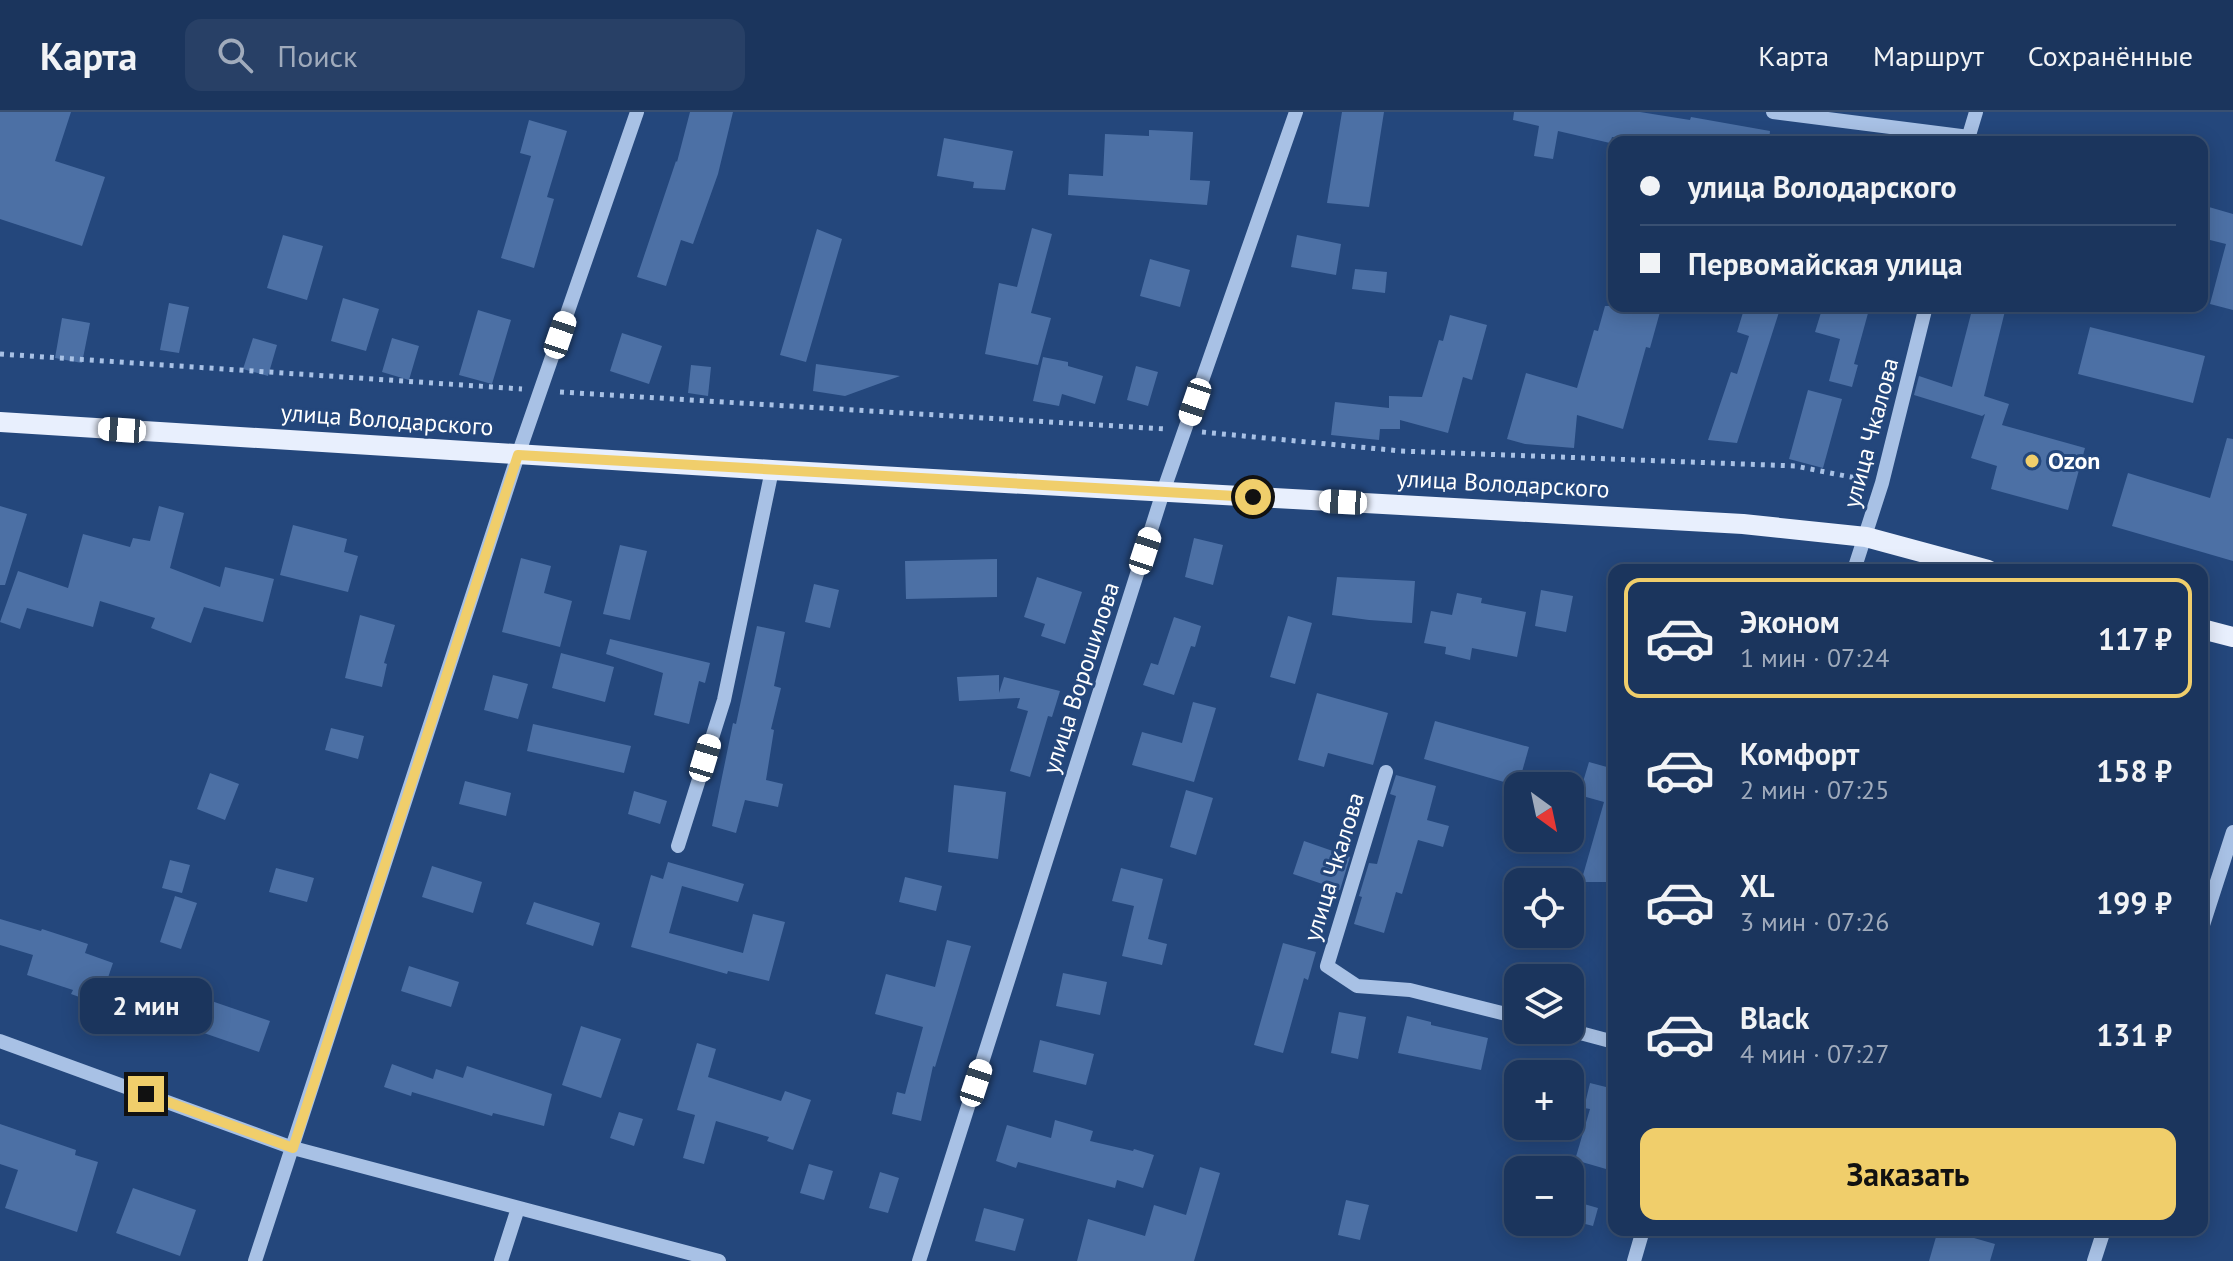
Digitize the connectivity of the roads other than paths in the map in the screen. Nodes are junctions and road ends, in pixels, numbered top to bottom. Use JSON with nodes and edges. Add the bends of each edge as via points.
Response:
{"nodes":[{"id":1,"x":637,"y":112,"type":"edge"},
{"id":2,"x":1296,"y":112,"type":"edge"},
{"id":3,"x":1773,"y":112,"type":"edge"},
{"id":4,"x":1976,"y":112,"type":"edge"},
{"id":5,"x":1946,"y":136,"type":"edge"},
{"id":6,"x":1969,"y":136,"type":"edge"},
{"id":7,"x":1925,"y":312,"type":"edge"},
{"id":8,"x":0,"y":422,"type":"edge"},
{"id":9,"x":518,"y":455,"type":"junction"},
{"id":10,"x":772,"y":470,"type":"junction"},
{"id":11,"x":1163,"y":492,"type":"junction"},
{"id":12,"x":1866,"y":537,"type":"junction"},
{"id":13,"x":1856,"y":564,"type":"edge"},
{"id":14,"x":1966,"y":564,"type":"edge"},
{"id":15,"x":2208,"y":631,"type":"edge"},
{"id":16,"x":2233,"y":637,"type":"edge"},
{"id":17,"x":1386,"y":772,"type":"dead end"},
{"id":18,"x":2233,"y":832,"type":"edge"},
{"id":19,"x":678,"y":846,"type":"dead end"},
{"id":20,"x":2208,"y":909,"type":"edge"},
{"id":21,"x":1504,"y":1014,"type":"edge"},
{"id":22,"x":1584,"y":1034,"type":"edge"},
{"id":23,"x":1608,"y":1040,"type":"edge"},
{"id":24,"x":0,"y":1041,"type":"edge"},
{"id":25,"x":293,"y":1148,"type":"junction"},
{"id":26,"x":518,"y":1208,"type":"junction"},
{"id":27,"x":1641,"y":1236,"type":"edge"},
{"id":28,"x":2102,"y":1236,"type":"edge"},
{"id":29,"x":255,"y":1261,"type":"edge"},
{"id":30,"x":501,"y":1261,"type":"edge"},
{"id":31,"x":719,"y":1261,"type":"edge"},
{"id":32,"x":919,"y":1261,"type":"edge"},
{"id":33,"x":1634,"y":1261,"type":"edge"},
{"id":34,"x":2094,"y":1261,"type":"edge"}],
"edges":[{"from":1,"to":9,"type":"street"},
{"from":2,"to":11,"type":"street","name":"улица Ворошилова"},
{"from":3,"to":5,"type":"street"},
{"from":4,"to":6,"type":"street"},
{"from":7,"to":12,"type":"street","name":"улица Чкалова"},
{"from":8,"to":9,"type":"main road","name":"улица Володарского"},
{"from":9,"to":10,"type":"main road","name":"улица Володарского"},
{"from":9,"to":25,"type":"street"},
{"from":10,"to":11,"type":"main road","name":"улица Володарского"},
{"from":10,"to":19,"type":"street","via":[[724,700]]},
{"from":11,"to":12,"type":"main road","name":"улица Володарского","via":[[1743,524]]},
{"from":11,"to":32,"type":"street","name":"улица Ворошилова"},
{"from":12,"to":13,"type":"street","name":"улица Чкалова"},
{"from":12,"to":14,"type":"main road","name":"улица Володарского"},
{"from":15,"to":16,"type":"main road"},
{"from":17,"to":21,"type":"street","name":"улица Чкалова","via":[[1327,966],[1357,986],[1410,990]]},
{"from":18,"to":20,"type":"street"},
{"from":22,"to":23,"type":"street"},
{"from":24,"to":25,"type":"street"},
{"from":25,"to":26,"type":"street"},
{"from":25,"to":29,"type":"street"},
{"from":26,"to":30,"type":"street"},
{"from":26,"to":31,"type":"street"},
{"from":27,"to":33,"type":"street"},
{"from":28,"to":34,"type":"street"}]}
